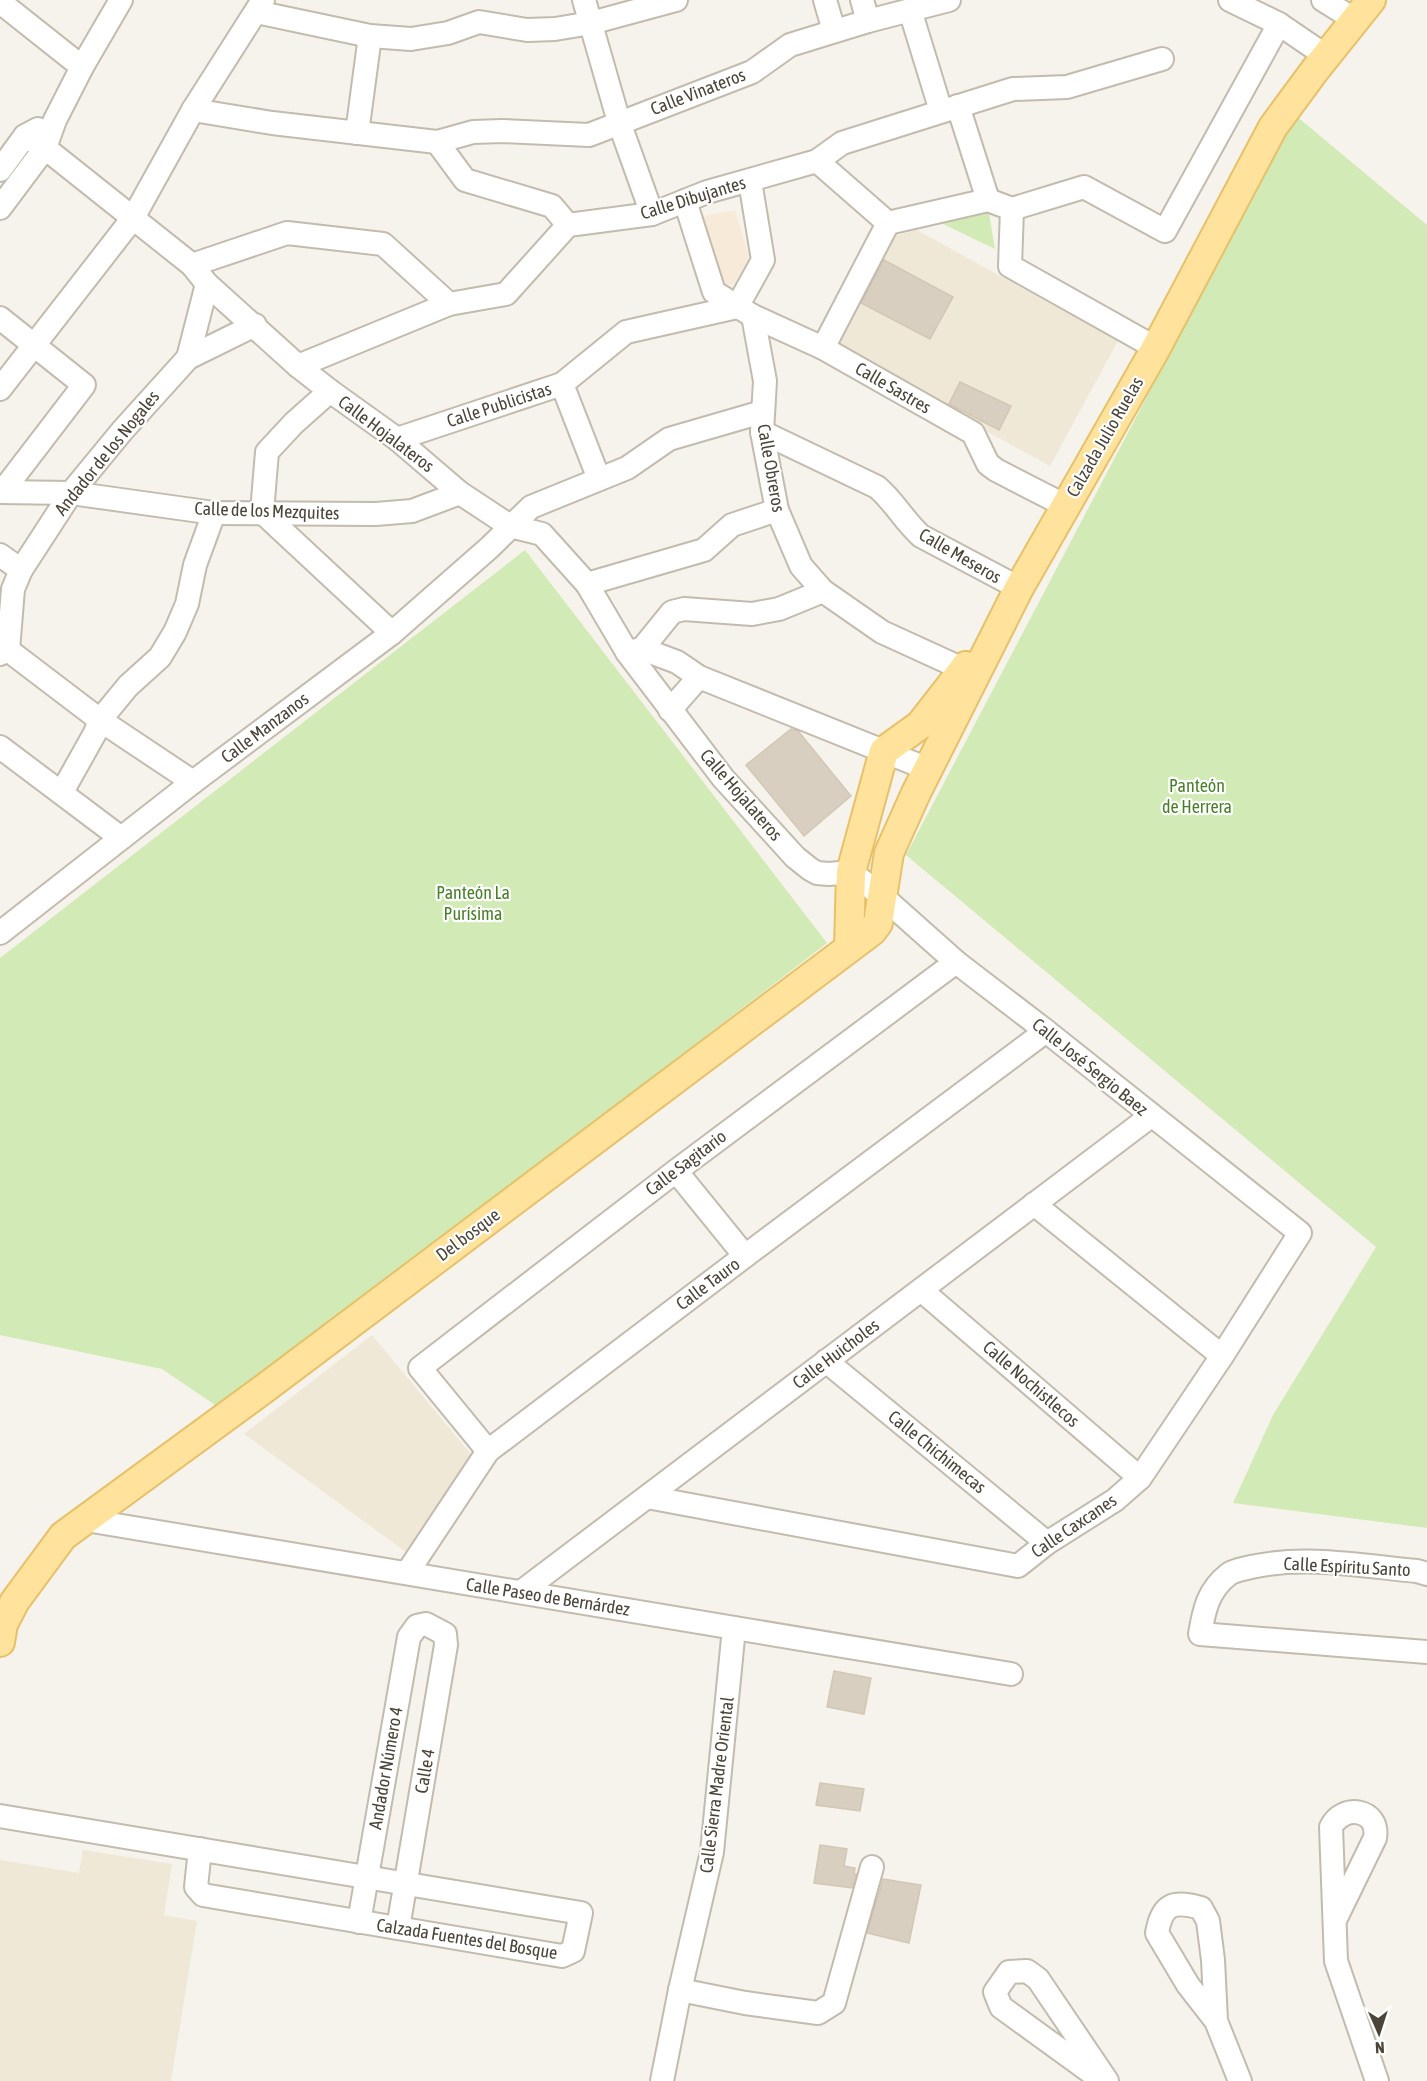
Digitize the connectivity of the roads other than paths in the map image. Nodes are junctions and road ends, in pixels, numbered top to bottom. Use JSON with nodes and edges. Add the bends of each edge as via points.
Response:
{"nodes":[{"id":1,"x":121,"y":0,"type":"edge"},
{"id":2,"x":584,"y":0,"type":"edge"},
{"id":3,"x":676,"y":0,"type":"edge"},
{"id":4,"x":825,"y":0,"type":"edge"},
{"id":5,"x":949,"y":0,"type":"edge"},
{"id":6,"x":1230,"y":0,"type":"edge"},
{"id":7,"x":0,"y":2,"type":"edge"},
{"id":8,"x":1342,"y":5,"type":"edge"},
{"id":9,"x":259,"y":6,"type":"edge"},
{"id":10,"x":910,"y":10,"type":"junction"},
{"id":11,"x":865,"y":11,"type":"edge"},
{"id":12,"x":591,"y":23,"type":"junction"},
{"id":13,"x":1279,"y":24,"type":"junction"},
{"id":14,"x":834,"y":31,"type":"junction"},
{"id":15,"x":370,"y":36,"type":"junction"},
{"id":16,"x":1322,"y":52,"type":"junction"},
{"id":17,"x":1162,"y":59,"type":"dead end"},
{"id":18,"x":82,"y":67,"type":"junction"},
{"id":19,"x":950,"y":108,"type":"junction"},
{"id":20,"x":193,"y":110,"type":"junction"},
{"id":21,"x":55,"y":120,"type":"junction"},
{"id":22,"x":619,"y":122,"type":"junction"},
{"id":23,"x":357,"y":133,"type":"junction"},
{"id":24,"x":25,"y":136,"type":"junction"},
{"id":25,"x":437,"y":142,"type":"junction"},
{"id":26,"x":45,"y":148,"type":"junction"},
{"id":27,"x":817,"y":161,"type":"junction"},
{"id":28,"x":0,"y":170,"type":"edge"},
{"id":29,"x":750,"y":181,"type":"junction"},
{"id":30,"x":988,"y":200,"type":"junction"},
{"id":31,"x":685,"y":201,"type":"junction"},
{"id":32,"x":0,"y":208,"type":"edge"},
{"id":33,"x":1012,"y":209,"type":"junction"},
{"id":34,"x":652,"y":214,"type":"junction"},
{"id":35,"x":133,"y":218,"type":"junction"},
{"id":36,"x":888,"y":224,"type":"junction"},
{"id":37,"x":568,"y":225,"type":"junction"},
{"id":38,"x":192,"y":265,"type":"junction"},
{"id":39,"x":207,"y":284,"type":"junction"},
{"id":40,"x":449,"y":304,"type":"junction"},
{"id":41,"x":745,"y":311,"type":"junction"},
{"id":42,"x":0,"y":318,"type":"edge"},
{"id":43,"x":255,"y":325,"type":"junction"},
{"id":44,"x":33,"y":344,"type":"junction"},
{"id":45,"x":1151,"y":345,"type":"junction"},
{"id":46,"x":823,"y":348,"type":"junction"},
{"id":47,"x":188,"y":358,"type":"junction"},
{"id":48,"x":298,"y":366,"type":"junction"},
{"id":49,"x":562,"y":384,"type":"junction"},
{"id":50,"x":0,"y":389,"type":"edge"},
{"id":51,"x":330,"y":391,"type":"junction"},
{"id":52,"x":762,"y":422,"type":"junction"},
{"id":53,"x":397,"y":439,"type":"junction"},
{"id":54,"x":598,"y":478,"type":"junction"},
{"id":55,"x":1,"y":492,"type":"edge"},
{"id":56,"x":71,"y":493,"type":"junction"},
{"id":57,"x":460,"y":493,"type":"junction"},
{"id":58,"x":1061,"y":503,"type":"junction"},
{"id":59,"x":777,"y":510,"type":"junction"},
{"id":60,"x":262,"y":512,"type":"junction"},
{"id":61,"x":214,"y":513,"type":"junction"},
{"id":62,"x":510,"y":526,"type":"junction"},
{"id":63,"x":0,"y":555,"type":"edge"},
{"id":64,"x":586,"y":584,"type":"junction"},
{"id":65,"x":11,"y":585,"type":"edge"},
{"id":66,"x":1014,"y":586,"type":"junction"},
{"id":67,"x":823,"y":591,"type":"junction"},
{"id":68,"x":392,"y":633,"type":"junction"},
{"id":69,"x":635,"y":651,"type":"junction"},
{"id":70,"x":4,"y":652,"type":"edge"},
{"id":71,"x":970,"y":673,"type":"junction"},
{"id":72,"x":699,"y":677,"type":"junction"},
{"id":73,"x":670,"y":710,"type":"junction"},
{"id":74,"x":100,"y":720,"type":"junction"},
{"id":75,"x":0,"y":747,"type":"edge"},
{"id":76,"x":884,"y":751,"type":"junction"},
{"id":77,"x":928,"y":769,"type":"junction"},
{"id":78,"x":193,"y":782,"type":"junction"},
{"id":79,"x":62,"y":792,"type":"junction"},
{"id":80,"x":121,"y":838,"type":"junction"},
{"id":81,"x":851,"y":872,"type":"junction"},
{"id":82,"x":883,"y":897,"type":"junction"},
{"id":83,"x":5,"y":922,"type":"edge"},
{"id":84,"x":849,"y":948,"type":"junction"},
{"id":85,"x":956,"y":962,"type":"junction"},
{"id":86,"x":1046,"y":1031,"type":"junction"},
{"id":87,"x":1151,"y":1116,"type":"junction"},
{"id":88,"x":676,"y":1171,"type":"junction"},
{"id":89,"x":1034,"y":1204,"type":"junction"},
{"id":90,"x":1300,"y":1233,"type":"joint"},
{"id":91,"x":745,"y":1256,"type":"junction"},
{"id":92,"x":921,"y":1290,"type":"junction"},
{"id":93,"x":1222,"y":1356,"type":"junction"},
{"id":94,"x":826,"y":1361,"type":"junction"},
{"id":95,"x":488,"y":1452,"type":"junction"},
{"id":96,"x":1140,"y":1478,"type":"junction"},
{"id":97,"x":647,"y":1497,"type":"junction"},
{"id":98,"x":86,"y":1520,"type":"junction"},
{"id":99,"x":1047,"y":1543,"type":"junction"},
{"id":100,"x":407,"y":1574,"type":"junction"},
{"id":101,"x":1427,"y":1574,"type":"edge"},
{"id":102,"x":521,"y":1592,"type":"junction"},
{"id":103,"x":426,"y":1624,"type":"joint"},
{"id":104,"x":734,"y":1628,"type":"junction"},
{"id":105,"x":1,"y":1630,"type":"edge"},
{"id":106,"x":1427,"y":1652,"type":"edge"},
{"id":107,"x":1011,"y":1674,"type":"dead end"},
{"id":108,"x":0,"y":1816,"type":"edge"},
{"id":109,"x":200,"y":1849,"type":"junction"},
{"id":110,"x":872,"y":1867,"type":"dead end"},
{"id":111,"x":366,"y":1877,"type":"junction"},
{"id":112,"x":406,"y":1883,"type":"junction"},
{"id":113,"x":1336,"y":1918,"type":"junction"},
{"id":114,"x":359,"y":1922,"type":"junction"},
{"id":115,"x":398,"y":1928,"type":"junction"},
{"id":116,"x":680,"y":1990,"type":"junction"},
{"id":117,"x":1216,"y":2021,"type":"junction"},
{"id":118,"x":662,"y":2081,"type":"edge"},
{"id":119,"x":1105,"y":2081,"type":"edge"},
{"id":120,"x":1240,"y":2081,"type":"edge"},
{"id":121,"x":1377,"y":2081,"type":"edge"}],
"edges":[{"from":1,"to":18,"type":"street"},
{"from":2,"to":12,"type":"street"},
{"from":3,"to":12,"type":"street"},
{"from":4,"to":14,"type":"street"},
{"from":5,"to":10,"type":"street","name":"Calle Vinateros"},
{"from":6,"to":13,"type":"street"},
{"from":7,"to":18,"type":"street"},
{"from":8,"to":16,"type":"main road","name":"Calzada Julio Ruelas"},
{"from":9,"to":15,"type":"street"},
{"from":9,"to":20,"type":"street"},
{"from":10,"to":11,"type":"street","name":"Calle Vinateros"},
{"from":10,"to":19,"type":"street"},
{"from":11,"to":14,"type":"street","name":"Calle Vinateros"},
{"from":12,"to":15,"type":"street","via":[[527,30],[479,22],[448,33],[411,39]]},
{"from":12,"to":22,"type":"street"},
{"from":13,"to":16,"type":"street"},
{"from":13,"to":33,"type":"street","via":[[1164,231],[1084,187]]},
{"from":14,"to":22,"type":"street","name":"Calle Vinateros","via":[[790,45],[752,72]]},
{"from":15,"to":23,"type":"street"},
{"from":16,"to":45,"type":"main road","name":"Calzada Julio Ruelas","via":[[1273,127]]},
{"from":17,"to":19,"type":"street","name":"Calle Dibujantes","via":[[1067,87],[1012,88]]},
{"from":18,"to":21,"type":"street"},
{"from":19,"to":27,"type":"street","name":"Calle Dibujantes","via":[[842,143]]},
{"from":19,"to":30,"type":"street"},
{"from":20,"to":23,"type":"street","name":"Calle Vinateros"},
{"from":20,"to":35,"type":"street"},
{"from":21,"to":24,"type":"street"},
{"from":21,"to":26,"type":"street"},
{"from":22,"to":25,"type":"street","name":"Calle Vinateros","via":[[589,135],[473,132]]},
{"from":22,"to":34,"type":"street"},
{"from":23,"to":25,"type":"street","name":"Calle Vinateros"},
{"from":24,"to":26,"type":"street","name":"Calle Hojalateros"},
{"from":24,"to":28,"type":"street"},
{"from":25,"to":37,"type":"street","via":[[465,180],[552,206]]},
{"from":26,"to":32,"type":"street"},
{"from":26,"to":35,"type":"street","name":"Calle Hojalateros"},
{"from":27,"to":29,"type":"street","name":"Calle Dibujantes"},
{"from":27,"to":36,"type":"street"},
{"from":29,"to":31,"type":"street","name":"Calle Dibujantes"},
{"from":29,"to":41,"type":"street","via":[[764,260]]},
{"from":30,"to":33,"type":"street"},
{"from":30,"to":36,"type":"street"},
{"from":31,"to":34,"type":"street","name":"Calle Dibujantes"},
{"from":31,"to":41,"type":"street","name":"Calle Sastres","via":[[714,292]]},
{"from":33,"to":45,"type":"street","via":[[1010,266]]},
{"from":34,"to":37,"type":"street","name":"Calle Dibujantes"},
{"from":35,"to":38,"type":"street","name":"Calle Hojalateros"},
{"from":35,"to":44,"type":"street"},
{"from":36,"to":46,"type":"street"},
{"from":37,"to":40,"type":"street","via":[[506,294]]},
{"from":38,"to":39,"type":"street","name":"Calle Hojalateros"},
{"from":38,"to":40,"type":"street","via":[[287,233],[383,244]]},
{"from":39,"to":43,"type":"street","name":"Calle Hojalateros"},
{"from":39,"to":47,"type":"street"},
{"from":40,"to":48,"type":"street"},
{"from":41,"to":46,"type":"street","name":"Calle Sastres"},
{"from":41,"to":49,"type":"street","name":"Calle Publicistas","via":[[626,332]]},
{"from":41,"to":52,"type":"street","name":"Calle Obreros","via":[[765,381]]},
{"from":42,"to":44,"type":"street"},
{"from":43,"to":47,"type":"street","name":"Andador de los Nogales"},
{"from":43,"to":48,"type":"street","name":"Calle Hojalateros"},
{"from":44,"to":50,"type":"street"},
{"from":44,"to":55,"type":"street","via":[[84,385]]},
{"from":45,"to":58,"type":"main road","name":"Calzada Julio Ruelas"},
{"from":46,"to":58,"type":"street","name":"Calle Sastres","via":[[972,434],[988,464]]},
{"from":47,"to":56,"type":"street","name":"Andador de los Nogales"},
{"from":48,"to":51,"type":"street","name":"Calle Hojalateros"},
{"from":49,"to":53,"type":"street","name":"Calle Publicistas"},
{"from":49,"to":54,"type":"street"},
{"from":51,"to":53,"type":"street","name":"Calle Hojalateros"},
{"from":51,"to":60,"type":"street","via":[[267,452]]},
{"from":52,"to":54,"type":"street","via":[[669,439],[627,468]]},
{"from":52,"to":59,"type":"street","name":"Calle Obreros"},
{"from":52,"to":66,"type":"street","name":"Calle Meseros","via":[[877,487],[921,536]]},
{"from":53,"to":57,"type":"street","name":"Calle Hojalateros"},
{"from":54,"to":62,"type":"street","via":[[531,507]]},
{"from":55,"to":56,"type":"street","name":"Calle de los Mezquites"},
{"from":56,"to":61,"type":"street","name":"Calle de los Mezquites"},
{"from":56,"to":65,"type":"street","name":"Andador de los Nogales"},
{"from":57,"to":60,"type":"street","name":"Calle de los Mezquites","via":[[412,511]]},
{"from":57,"to":62,"type":"street","name":"Calle Hojalateros"},
{"from":58,"to":66,"type":"main road","name":"Calzada Julio Ruelas"},
{"from":59,"to":64,"type":"street","via":[[732,525],[704,549]]},
{"from":59,"to":67,"type":"street","name":"Calle Obreros","via":[[801,566]]},
{"from":60,"to":61,"type":"street","name":"Calle de los Mezquites"},
{"from":60,"to":68,"type":"street"},
{"from":61,"to":74,"type":"street","via":[[175,632],[160,657],[128,686]]},
{"from":62,"to":64,"type":"street","name":"Calle Hojalateros","via":[[542,534]]},
{"from":62,"to":68,"type":"street","name":"Calle Manzanos"},
{"from":63,"to":65,"type":"street"},
{"from":64,"to":69,"type":"street","name":"Calle Hojalateros"},
{"from":65,"to":70,"type":"street","name":"Andador de los Nogales"},
{"from":66,"to":71,"type":"main road","name":"Calzada Julio Ruelas"},
{"from":67,"to":69,"type":"street","via":[[779,609],[752,614],[684,609],[672,612]]},
{"from":67,"to":71,"type":"street","name":"Calle Obreros","via":[[882,632]]},
{"from":68,"to":78,"type":"street","name":"Calle Manzanos"},
{"from":69,"to":72,"type":"street","via":[[677,662]]},
{"from":69,"to":73,"type":"street","name":"Calle Hojalateros"},
{"from":70,"to":74,"type":"street"},
{"from":71,"to":76,"type":"main road","name":"Calzada Julio Ruelas","via":[[920,725]]},
{"from":71,"to":77,"type":"main road","name":"Calzada Julio Ruelas"},
{"from":72,"to":73,"type":"street"},
{"from":72,"to":76,"type":"street"},
{"from":73,"to":81,"type":"street","name":"Calle Hojalateros","via":[[723,778],[795,857],[818,873]]},
{"from":74,"to":78,"type":"street"},
{"from":74,"to":79,"type":"street"},
{"from":75,"to":79,"type":"street"},
{"from":76,"to":77,"type":"street"},
{"from":76,"to":81,"type":"main road"},
{"from":77,"to":82,"type":"main road","name":"Calzada Julio Ruelas","via":[[889,853]]},
{"from":78,"to":80,"type":"street","name":"Calle Manzanos"},
{"from":79,"to":80,"type":"street"},
{"from":80,"to":83,"type":"street","name":"Calle Manzanos"},
{"from":81,"to":82,"type":"street"},
{"from":81,"to":84,"type":"main road"},
{"from":82,"to":84,"type":"main road","name":"Del bosque","via":[[878,923]]},
{"from":82,"to":85,"type":"street","name":"Calle José Sergio Baez"},
{"from":84,"to":98,"type":"main road","name":"Del bosque"},
{"from":85,"to":86,"type":"street","name":"Calle José Sergio Baez"},
{"from":85,"to":88,"type":"street","name":"Calle Sagitario"},
{"from":86,"to":87,"type":"street","name":"Calle José Sergio Baez"},
{"from":86,"to":91,"type":"street","name":"Calle Tauro"},
{"from":87,"to":89,"type":"street","name":"Calle Huicholes"},
{"from":87,"to":90,"type":"street","name":"Calle José Sergio Baez"},
{"from":88,"to":91,"type":"street"},
{"from":88,"to":95,"type":"street","name":"Calle Sagitario","via":[[420,1368]]},
{"from":89,"to":92,"type":"street","name":"Calle Huicholes"},
{"from":89,"to":93,"type":"street"},
{"from":90,"to":93,"type":"street","name":"Calle Caxcanes"},
{"from":91,"to":95,"type":"street","name":"Calle Tauro"},
{"from":92,"to":94,"type":"street","name":"Calle Huicholes"},
{"from":92,"to":96,"type":"street","name":"Calle Nochistlecos"},
{"from":93,"to":96,"type":"street","name":"Calle Caxcanes"},
{"from":94,"to":97,"type":"street","name":"Calle Huicholes"},
{"from":94,"to":99,"type":"street","name":"Calle Chichimecas"},
{"from":95,"to":100,"type":"street","name":"Calle Tauro"},
{"from":96,"to":99,"type":"street","name":"Calle Caxcanes","via":[[1115,1500]]},
{"from":97,"to":99,"type":"street","name":"Calle Caxcanes","via":[[1018,1566]]},
{"from":97,"to":102,"type":"street","name":"Calle Huicholes"},
{"from":98,"to":100,"type":"street","name":"Calle Paseo de Bernárdez"},
{"from":98,"to":105,"type":"main road","name":"Del bosque","via":[[63,1536],[15,1601]]},
{"from":100,"to":102,"type":"street","name":"Calle Paseo de Bernárdez"},
{"from":101,"to":106,"type":"street","name":"Calle Espíritu Santo","via":[[1284,1561],[1231,1572],[1205,1604],[1200,1634]]},
{"from":102,"to":104,"type":"street","name":"Calle Paseo de Bernárdez"},
{"from":103,"to":111,"type":"street","name":"Andador Número 4","via":[[417,1626],[409,1637]]},
{"from":103,"to":112,"type":"street","name":"Calle 4","via":[[445,1634],[446,1645]]},
{"from":104,"to":107,"type":"street","name":"Calle Paseo de Bernárdez"},
{"from":104,"to":116,"type":"street","name":"Calle Sierra Madre Oriental","via":[[712,1852]]},
{"from":108,"to":109,"type":"street","name":"Calzada Fuentes del Bosque"},
{"from":109,"to":111,"type":"street","name":"Calzada Fuentes del Bosque"},
{"from":109,"to":114,"type":"street","name":"Calzada Fuentes del Bosque","via":[[196,1887],[203,1895]]},
{"from":110,"to":116,"type":"street","via":[[834,2003],[818,2013]]},
{"from":111,"to":112,"type":"street","name":"Calzada Fuentes del Bosque"},
{"from":111,"to":114,"type":"street","name":"Andador Número 4"},
{"from":112,"to":115,"type":"street","name":"Calle 4"},
{"from":112,"to":115,"type":"street","name":"Calzada Fuentes del Bosque","via":[[581,1913],[573,1951],[562,1956]]},
{"from":113,"to":113,"type":"street","via":[[1331,1827],[1342,1813],[1359,1812],[1373,1822],[1375,1838]]},
{"from":113,"to":121,"type":"street","via":[[1336,1961]]},
{"from":114,"to":115,"type":"street","name":"Calzada Fuentes del Bosque"},
{"from":116,"to":118,"type":"street","name":"Calle Sierra Madre Oriental"},
{"from":117,"to":117,"type":"street","via":[[1208,1921],[1201,1908],[1185,1904],[1167,1908],[1160,1916],[1157,1933],[1188,1985]]},
{"from":117,"to":120,"type":"street"},
{"from":119,"to":119,"type":"street","via":[[1038,1979],[1027,1971],[1009,1972],[995,1992],[1001,2007]]}]}
